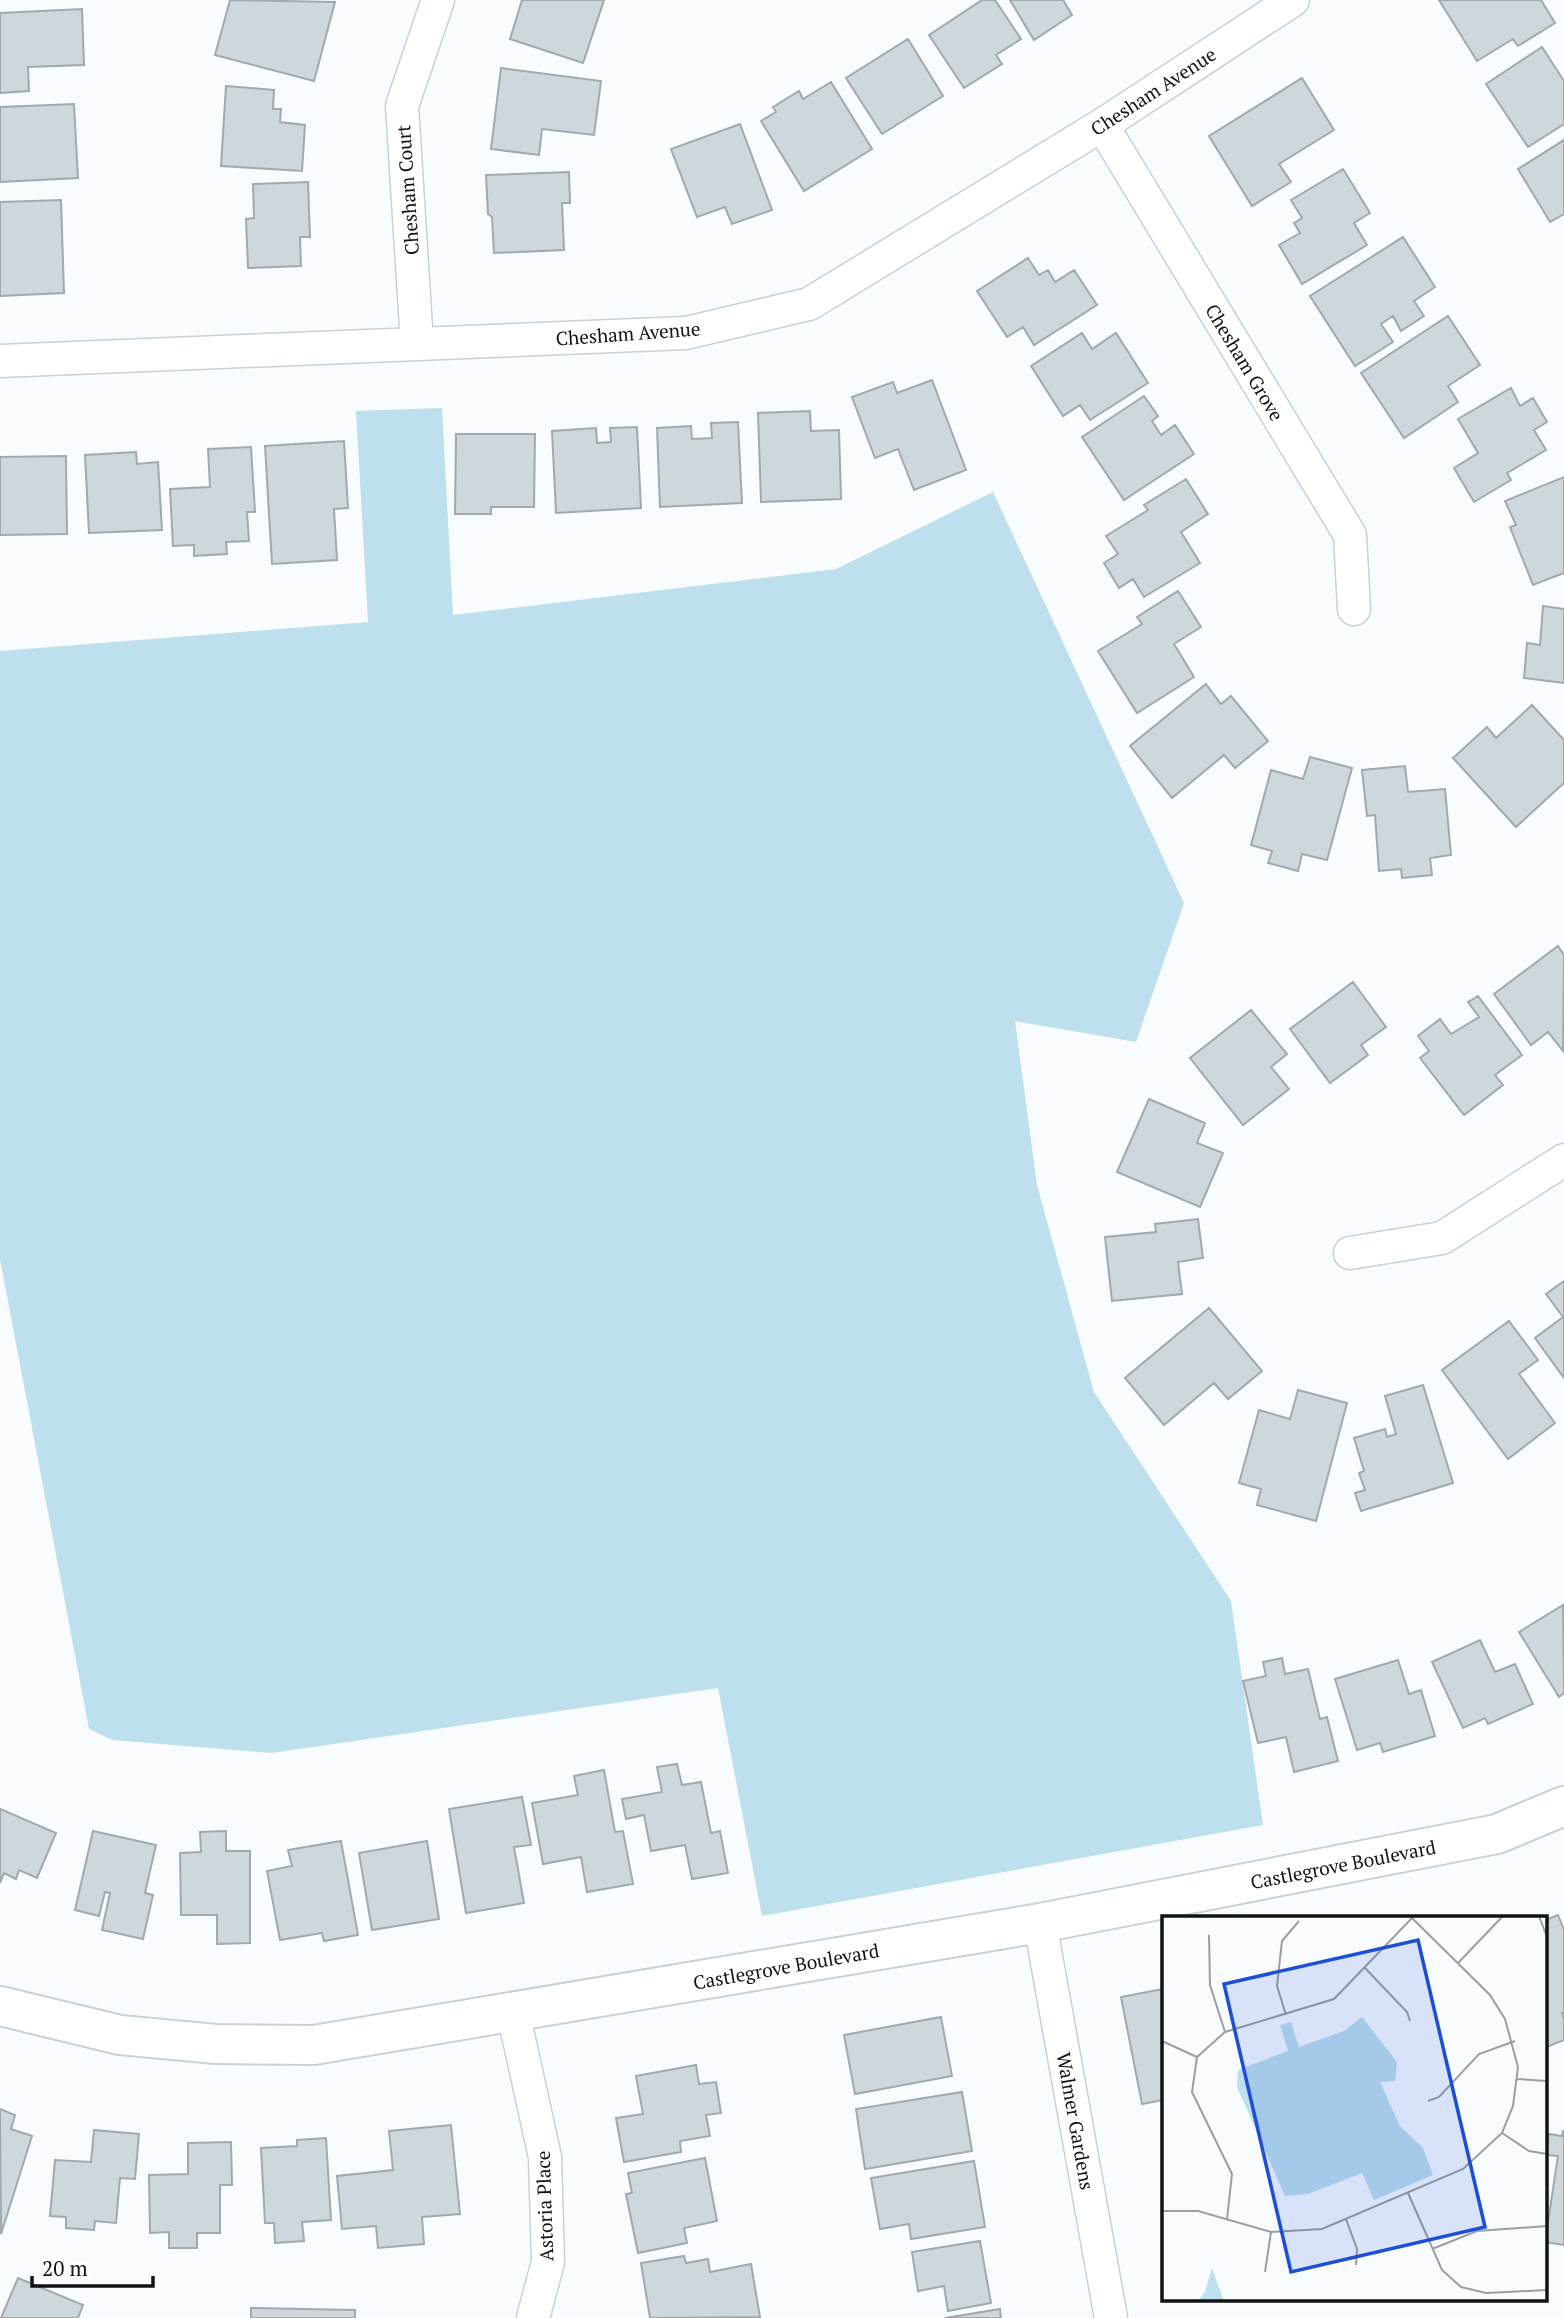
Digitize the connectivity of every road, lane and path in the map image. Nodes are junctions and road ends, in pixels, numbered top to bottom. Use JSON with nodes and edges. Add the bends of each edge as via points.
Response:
{"nodes":[{"id":1,"x":438,"y":0,"type":"edge"},
{"id":2,"x":1293,"y":0,"type":"edge"},
{"id":3,"x":1102,"y":125,"type":"junction"},
{"id":4,"x":417,"y":344,"type":"junction"},
{"id":5,"x":0,"y":361,"type":"edge"},
{"id":6,"x":1354,"y":610,"type":"dead end"},
{"id":7,"x":1564,"y":1160,"type":"edge"},
{"id":8,"x":1350,"y":1253,"type":"dead end"},
{"id":9,"x":1564,"y":1806,"type":"edge"},
{"id":10,"x":1040,"y":1923,"type":"junction"},
{"id":11,"x":0,"y":2006,"type":"edge"},
{"id":12,"x":513,"y":2012,"type":"junction"},
{"id":13,"x":533,"y":2318,"type":"edge"},
{"id":14,"x":1111,"y":2318,"type":"edge"}],
"edges":[{"from":1,"to":4,"type":"street","name":"Chesham Court","via":[[402,106]]},
{"from":2,"to":3,"type":"street","name":"Chesham Avenue"},
{"from":3,"to":4,"type":"street","name":"Chesham Avenue","via":[[809,304],[686,333]]},
{"from":3,"to":6,"type":"street","name":"Chesham Grove","via":[[1350,535]]},
{"from":4,"to":5,"type":"street","name":"Chesham Avenue"},
{"from":7,"to":8,"type":"street","via":[[1442,1238]]},
{"from":9,"to":10,"type":"street","name":"Castlegrove Boulevard","via":[[1497,1834]]},
{"from":10,"to":12,"type":"street","name":"Castlegrove Boulevard"},
{"from":10,"to":14,"type":"street","name":"Walmer Gardens"},
{"from":11,"to":12,"type":"street","name":"Castlegrove Boulevard","via":[[120,2035],[216,2044],[314,2045]]},
{"from":12,"to":13,"type":"street","name":"Astoria Place","via":[[545,2157],[548,2262]]}]}
